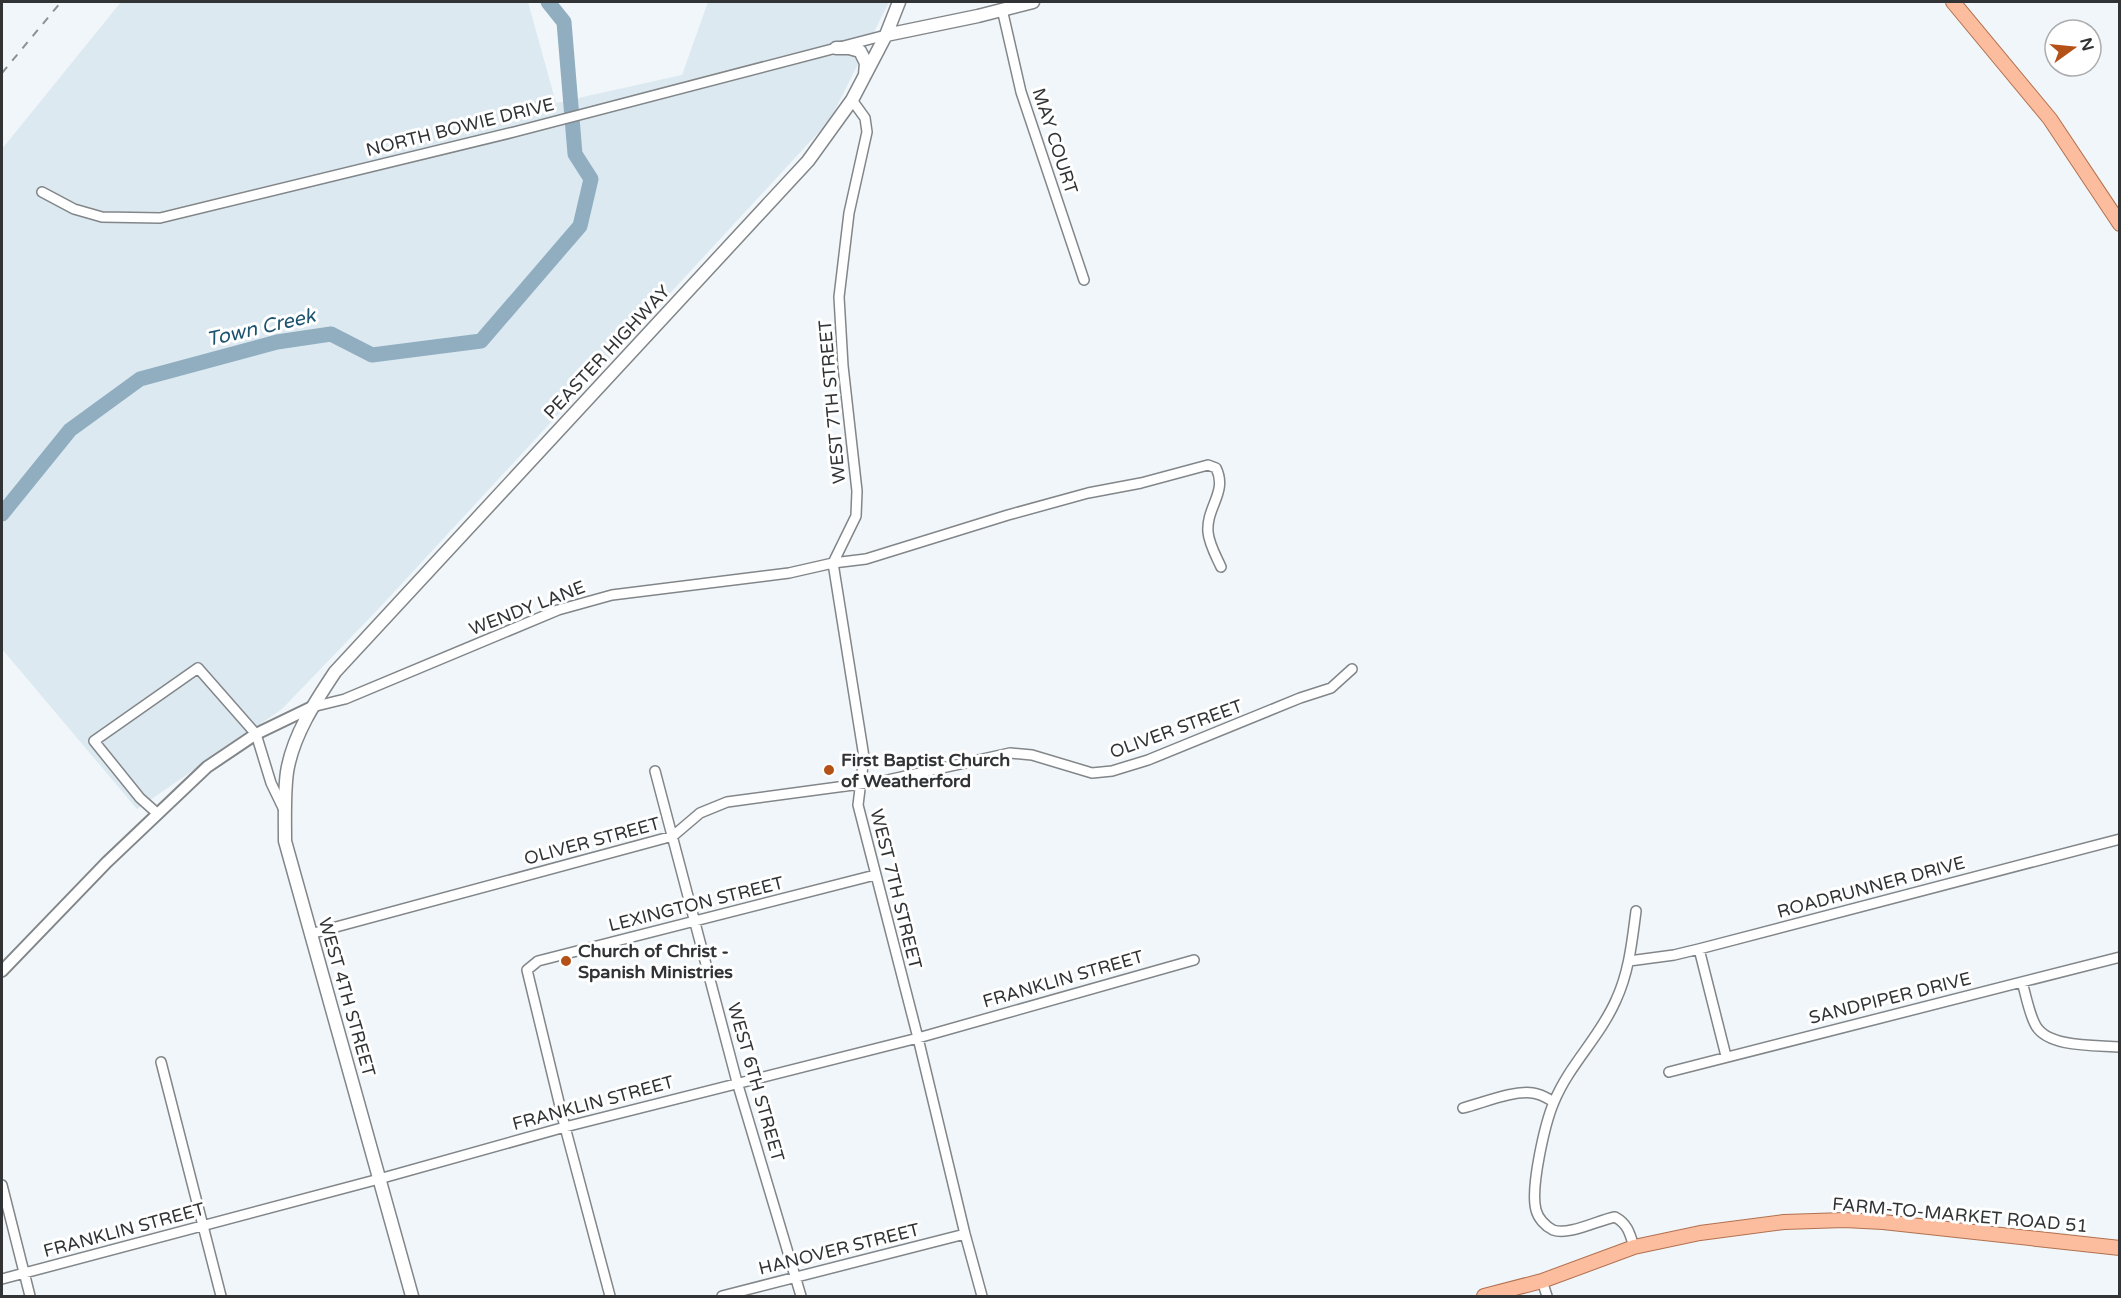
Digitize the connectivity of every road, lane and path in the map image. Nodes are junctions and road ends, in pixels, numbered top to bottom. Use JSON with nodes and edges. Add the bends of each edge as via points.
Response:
{"nodes":[{"id":1,"x":899,"y":2,"type":"edge"},
{"id":2,"x":1033,"y":2,"type":"edge"},
{"id":3,"x":1953,"y":2,"type":"edge"},
{"id":4,"x":1002,"y":9,"type":"junction"},
{"id":5,"x":921,"y":28,"type":"junction"},
{"id":6,"x":886,"y":35,"type":"junction"},
{"id":7,"x":836,"y":48,"type":"junction"},
{"id":8,"x":865,"y":77,"type":"junction"},
{"id":9,"x":852,"y":100,"type":"junction"},
{"id":10,"x":42,"y":192,"type":"dead end"},
{"id":11,"x":2120,"y":224,"type":"edge"},
{"id":12,"x":1084,"y":280,"type":"dead end"},
{"id":13,"x":833,"y":563,"type":"junction"},
{"id":14,"x":1221,"y":567,"type":"dead end"},
{"id":15,"x":1352,"y":669,"type":"dead end"},
{"id":16,"x":312,"y":707,"type":"junction"},
{"id":17,"x":256,"y":734,"type":"junction"},
{"id":18,"x":655,"y":771,"type":"dead end"},
{"id":19,"x":861,"y":783,"type":"junction"},
{"id":20,"x":285,"y":811,"type":"junction"},
{"id":21,"x":158,"y":814,"type":"junction"},
{"id":22,"x":673,"y":836,"type":"junction"},
{"id":23,"x":2120,"y":839,"type":"edge"},
{"id":24,"x":874,"y":875,"type":"junction"},
{"id":25,"x":1636,"y":911,"type":"dead end"},
{"id":26,"x":695,"y":921,"type":"junction"},
{"id":27,"x":310,"y":934,"type":"junction"},
{"id":28,"x":1700,"y":949,"type":"junction"},
{"id":29,"x":2120,"y":957,"type":"edge"},
{"id":30,"x":1194,"y":960,"type":"dead end"},
{"id":31,"x":1629,"y":961,"type":"junction"},
{"id":32,"x":2,"y":971,"type":"edge"},
{"id":33,"x":2022,"y":982,"type":"junction"},
{"id":34,"x":918,"y":1038,"type":"junction"},
{"id":35,"x":2120,"y":1047,"type":"edge"},
{"id":36,"x":1726,"y":1056,"type":"junction"},
{"id":37,"x":161,"y":1062,"type":"dead end"},
{"id":38,"x":1669,"y":1072,"type":"dead end"},
{"id":39,"x":738,"y":1082,"type":"junction"},
{"id":40,"x":1554,"y":1102,"type":"junction"},
{"id":41,"x":1463,"y":1108,"type":"dead end"},
{"id":42,"x":565,"y":1127,"type":"junction"},
{"id":43,"x":379,"y":1179,"type":"junction"},
{"id":44,"x":2,"y":1185,"type":"edge"},
{"id":45,"x":202,"y":1226,"type":"junction"},
{"id":46,"x":965,"y":1234,"type":"junction"},
{"id":47,"x":1634,"y":1247,"type":"junction"},
{"id":48,"x":2120,"y":1248,"type":"edge"},
{"id":49,"x":24,"y":1273,"type":"junction"},
{"id":50,"x":796,"y":1276,"type":"junction"},
{"id":51,"x":2,"y":1279,"type":"edge"},
{"id":52,"x":1542,"y":1281,"type":"junction"},
{"id":53,"x":30,"y":1296,"type":"edge"},
{"id":54,"x":221,"y":1296,"type":"edge"},
{"id":55,"x":412,"y":1296,"type":"edge"},
{"id":56,"x":610,"y":1296,"type":"edge"},
{"id":57,"x":722,"y":1296,"type":"edge"},
{"id":58,"x":801,"y":1296,"type":"edge"},
{"id":59,"x":982,"y":1296,"type":"edge"},
{"id":60,"x":1484,"y":1296,"type":"edge"},
{"id":61,"x":1547,"y":1296,"type":"edge"}],
"edges":[{"from":1,"to":5,"type":"main road","via":[[899,11],[908,25]]},
{"from":1,"to":6,"type":"main road","name":"PEASTER HIGHWAY"},
{"from":2,"to":4,"type":"main road"},
{"from":3,"to":11,"type":"main road","via":[[2050,119]]},
{"from":4,"to":5,"type":"main road"},
{"from":4,"to":12,"type":"street","name":"MAY COURT","via":[[1021,92]]},
{"from":5,"to":6,"type":"main road"},
{"from":6,"to":7,"type":"street","name":"NORTH BOWIE DRIVE"},
{"from":6,"to":8,"type":"main road","name":"PEASTER HIGHWAY"},
{"from":7,"to":8,"type":"main road","via":[[860,51],[866,63]]},
{"from":7,"to":10,"type":"street","name":"NORTH BOWIE DRIVE","via":[[160,218],[102,217],[74,209]]},
{"from":8,"to":9,"type":"main road","name":"PEASTER HIGHWAY"},
{"from":9,"to":13,"type":"street","name":"WEST 7TH STREET","via":[[865,117],[867,132],[849,213],[839,297],[856,516]]},
{"from":9,"to":16,"type":"main road","name":"PEASTER HIGHWAY","via":[[808,162],[335,672]]},
{"from":13,"to":14,"type":"street","name":"WENDY LANE","via":[[866,559],[1088,492],[1208,465],[1216,468],[1220,476],[1221,487],[1208,519],[1208,533]]},
{"from":13,"to":16,"type":"street","name":"WENDY LANE","via":[[789,573],[612,595],[558,610],[345,699]]},
{"from":13,"to":19,"type":"street","name":"WEST 7TH STREET","via":[[864,757]]},
{"from":15,"to":19,"type":"street","name":"OLIVER STREET","via":[[1331,688],[1112,771],[1092,773],[1032,755],[1010,753]]},
{"from":16,"to":17,"type":"street"},
{"from":16,"to":20,"type":"main road","name":"WEST 4TH STREET","via":[[288,770]]},
{"from":17,"to":20,"type":"street","via":[[271,783]]},
{"from":17,"to":21,"type":"street","via":[[207,767]]},
{"from":17,"to":21,"type":"street","via":[[198,668],[94,741]]},
{"from":18,"to":22,"type":"street","name":"WEST 6TH STREET"},
{"from":19,"to":22,"type":"street","name":"OLIVER STREET","via":[[727,802],[700,813]]},
{"from":19,"to":24,"type":"street","name":"WEST 7TH STREET","via":[[858,805]]},
{"from":20,"to":27,"type":"main road","name":"WEST 4TH STREET","via":[[285,841]]},
{"from":21,"to":32,"type":"street"},
{"from":22,"to":26,"type":"street","name":"WEST 6TH STREET"},
{"from":22,"to":27,"type":"street","name":"OLIVER STREET"},
{"from":23,"to":28,"type":"street","name":"ROADRUNNER DRIVE"},
{"from":24,"to":26,"type":"street","name":"LEXINGTON STREET"},
{"from":24,"to":34,"type":"street","name":"WEST 7TH STREET"},
{"from":25,"to":31,"type":"street"},
{"from":26,"to":39,"type":"street","name":"WEST 6TH STREET"},
{"from":26,"to":42,"type":"street","name":"LEXINGTON STREET","via":[[538,961],[527,970]]},
{"from":27,"to":43,"type":"main road","name":"WEST 4TH STREET"},
{"from":28,"to":31,"type":"street","name":"ROADRUNNER DRIVE"},
{"from":28,"to":36,"type":"street"},
{"from":29,"to":33,"type":"street","name":"SANDPIPER DRIVE"},
{"from":30,"to":34,"type":"street","name":"FRANKLIN STREET"},
{"from":31,"to":40,"type":"street","via":[[1603,1027]]},
{"from":33,"to":35,"type":"street","via":[[2035,1025],[2043,1035],[2055,1041]]},
{"from":33,"to":36,"type":"street","name":"SANDPIPER DRIVE"},
{"from":34,"to":39,"type":"street","name":"FRANKLIN STREET"},
{"from":34,"to":46,"type":"street","name":"WEST 7TH STREET"},
{"from":36,"to":38,"type":"street","name":"SANDPIPER DRIVE"},
{"from":37,"to":45,"type":"street"},
{"from":39,"to":42,"type":"street","name":"FRANKLIN STREET"},
{"from":39,"to":50,"type":"street","name":"WEST 6TH STREET"},
{"from":40,"to":41,"type":"street","via":[[1531,1092]]},
{"from":40,"to":47,"type":"street","via":[[1540,1155],[1536,1211],[1543,1223],[1562,1232],[1615,1217],[1628,1228]]},
{"from":42,"to":43,"type":"street","name":"FRANKLIN STREET"},
{"from":42,"to":56,"type":"street"},
{"from":43,"to":45,"type":"street","name":"FRANKLIN STREET"},
{"from":43,"to":55,"type":"main road","name":"WEST 4TH STREET"},
{"from":44,"to":49,"type":"street"},
{"from":45,"to":49,"type":"street","name":"FRANKLIN STREET"},
{"from":45,"to":54,"type":"street"},
{"from":46,"to":50,"type":"street","name":"HANOVER STREET"},
{"from":46,"to":59,"type":"street","name":"WEST 7TH STREET"},
{"from":47,"to":48,"type":"main road","name":"FARM-TO-MARKET ROAD 51","via":[[1784,1222],[1844,1220]]},
{"from":47,"to":52,"type":"main road","name":"FARM-TO-MARKET ROAD 51"},
{"from":49,"to":51,"type":"street","name":"FRANKLIN STREET"},
{"from":49,"to":53,"type":"street"},
{"from":50,"to":57,"type":"street","name":"HANOVER STREET"},
{"from":50,"to":58,"type":"street","name":"WEST 6TH STREET"},
{"from":52,"to":60,"type":"main road","name":"FARM-TO-MARKET ROAD 51"},
{"from":52,"to":61,"type":"street"}]}
